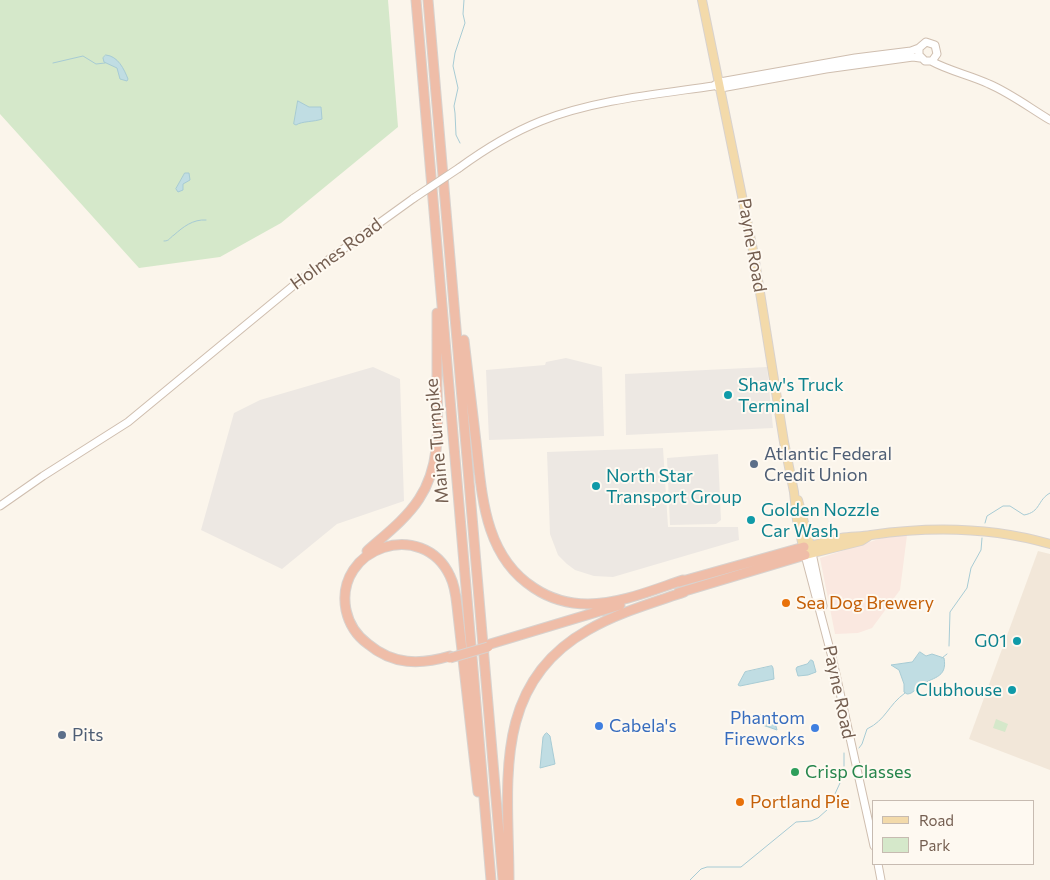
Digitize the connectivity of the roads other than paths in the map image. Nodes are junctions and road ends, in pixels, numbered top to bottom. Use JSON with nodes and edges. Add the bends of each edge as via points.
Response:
{"nodes":[{"id":1,"x":416,"y":0,"type":"edge"},
{"id":2,"x":428,"y":0,"type":"edge"},
{"id":3,"x":702,"y":0,"type":"edge"},
{"id":4,"x":919,"y":48,"type":"junction"},
{"id":5,"x":920,"y":58,"type":"junction"},
{"id":6,"x":934,"y":59,"type":"junction"},
{"id":7,"x":718,"y":85,"type":"junction"},
{"id":8,"x":1050,"y":120,"type":"edge"},
{"id":9,"x":448,"y":234,"type":"junction"},
{"id":10,"x":438,"y":261,"type":"junction"},
{"id":11,"x":0,"y":506,"type":"edge"},
{"id":12,"x":1050,"y":544,"type":"edge"},
{"id":13,"x":808,"y":550,"type":"junction"},
{"id":14,"x":684,"y":580,"type":"junction"},
{"id":15,"x":684,"y":592,"type":"junction"},
{"id":16,"x":488,"y":646,"type":"junction"},
{"id":17,"x":450,"y":657,"type":"junction"},
{"id":18,"x":487,"y":828,"type":"junction"},
{"id":19,"x":872,"y":837,"type":"edge"},
{"id":20,"x":878,"y":865,"type":"edge"},
{"id":21,"x":492,"y":880,"type":"edge"},
{"id":22,"x":503,"y":880,"type":"edge"},
{"id":23,"x":509,"y":880,"type":"edge"},
{"id":24,"x":881,"y":880,"type":"edge"}],
"edges":[{"from":1,"to":10,"type":"highway","name":"Maine Turnpike"},
{"from":2,"to":9,"type":"highway","name":"Maine Turnpike"},
{"from":3,"to":7,"type":"main road","name":"Payne Road"},
{"from":4,"to":5,"type":"street"},
{"from":4,"to":6,"type":"street","via":[[926,42],[932,43],[938,50]]},
{"from":4,"to":7,"type":"street"},
{"from":5,"to":6,"type":"street","via":[[925,61]]},
{"from":5,"to":7,"type":"street"},
{"from":6,"to":8,"type":"street","via":[[943,68],[995,87]]},
{"from":7,"to":11,"type":"street","name":"Holmes Road","bridge":true,"via":[[568,112],[503,139],[298,281],[128,422]]},
{"from":7,"to":13,"type":"main road","name":"Payne Road","via":[[754,255],[797,520]]},
{"from":9,"to":14,"type":"highway","via":[[483,501],[492,536],[506,563],[537,590],[556,599],[580,604],[621,599]]},
{"from":9,"to":22,"type":"highway","name":"Maine Turnpike"},
{"from":10,"to":17,"type":"highway","via":[[438,431],[432,471],[412,507],[354,565],[346,579],[342,599],[350,628],[363,644],[380,655],[410,664],[430,664]]},
{"from":10,"to":18,"type":"highway","name":"Maine Turnpike"},
{"from":12,"to":13,"type":"main road","via":[[1002,533],[915,530],[869,536],[861,541]]},
{"from":13,"to":14,"type":"highway"},
{"from":13,"to":15,"type":"highway"},
{"from":13,"to":19,"type":"street","name":"Payne Road"},
{"from":14,"to":16,"type":"highway"},
{"from":15,"to":16,"type":"highway"},
{"from":15,"to":23,"type":"highway","via":[[587,630],[556,654],[533,683],[517,715],[510,748]]},
{"from":16,"to":17,"type":"highway","bridge":true},
{"from":17,"to":18,"type":"highway","via":[[419,663],[399,661],[375,651],[360,637],[347,615],[345,594],[351,575],[371,552],[401,544],[421,548],[438,559],[454,585],[481,816]]},
{"from":18,"to":21,"type":"highway","name":"Maine Turnpike"},
{"from":20,"to":24,"type":"street"}]}
